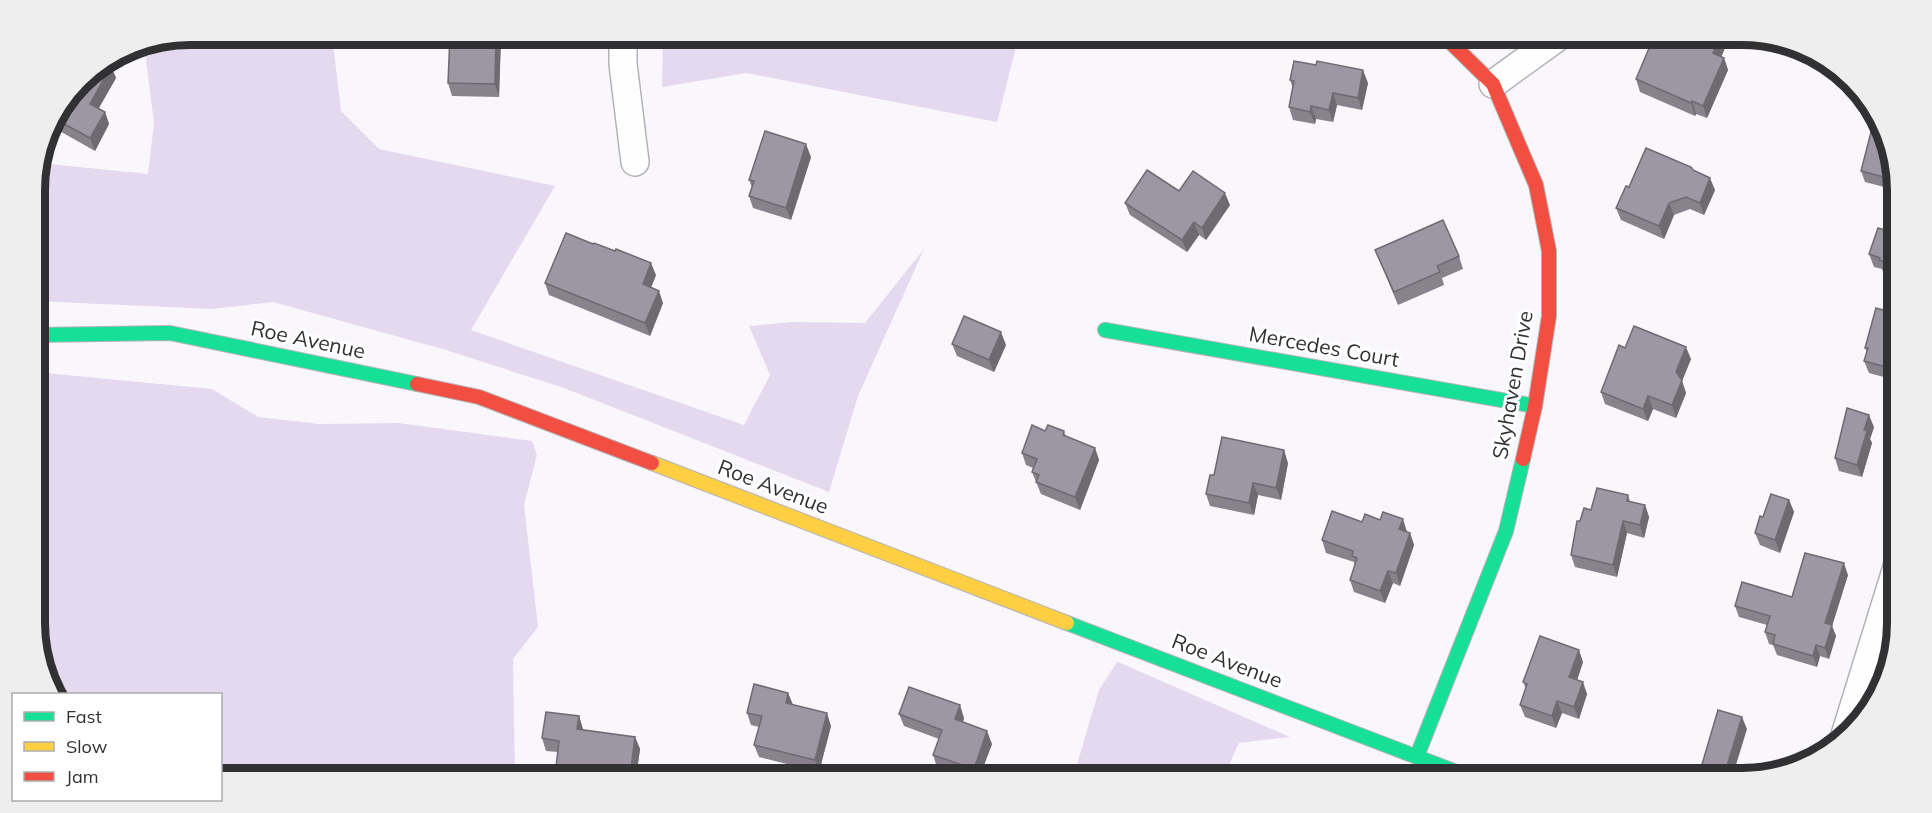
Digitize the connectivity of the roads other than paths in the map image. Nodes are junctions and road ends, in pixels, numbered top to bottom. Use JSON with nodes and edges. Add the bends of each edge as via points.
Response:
{"nodes":[{"id":1,"x":623,"y":45,"type":"edge"},
{"id":2,"x":1453,"y":45,"type":"edge"},
{"id":3,"x":1547,"y":45,"type":"edge"},
{"id":4,"x":1493,"y":84,"type":"junction"},
{"id":5,"x":635,"y":162,"type":"dead end"},
{"id":6,"x":1105,"y":330,"type":"dead end"},
{"id":7,"x":45,"y":335,"type":"edge"},
{"id":8,"x":1535,"y":406,"type":"junction"},
{"id":9,"x":1887,"y":599,"type":"edge"},
{"id":10,"x":1849,"y":721,"type":"edge"},
{"id":11,"x":1417,"y":756,"type":"junction"},
{"id":12,"x":1447,"y":768,"type":"edge"}],
"edges":[{"from":1,"to":5,"type":"street"},
{"from":2,"to":4,"type":"street","name":"Skyhaven Drive"},
{"from":3,"to":4,"type":"street"},
{"from":4,"to":8,"type":"street","name":"Skyhaven Drive","via":[[1536,185],[1549,251],[1548,316]]},
{"from":6,"to":8,"type":"street","name":"Mercedes Court"},
{"from":7,"to":11,"type":"street","name":"Roe Avenue","via":[[170,333],[479,397]]},
{"from":8,"to":11,"type":"street","name":"Skyhaven Drive","via":[[1506,531]]},
{"from":9,"to":10,"type":"street"},
{"from":11,"to":12,"type":"street","name":"Roe Avenue"}]}
